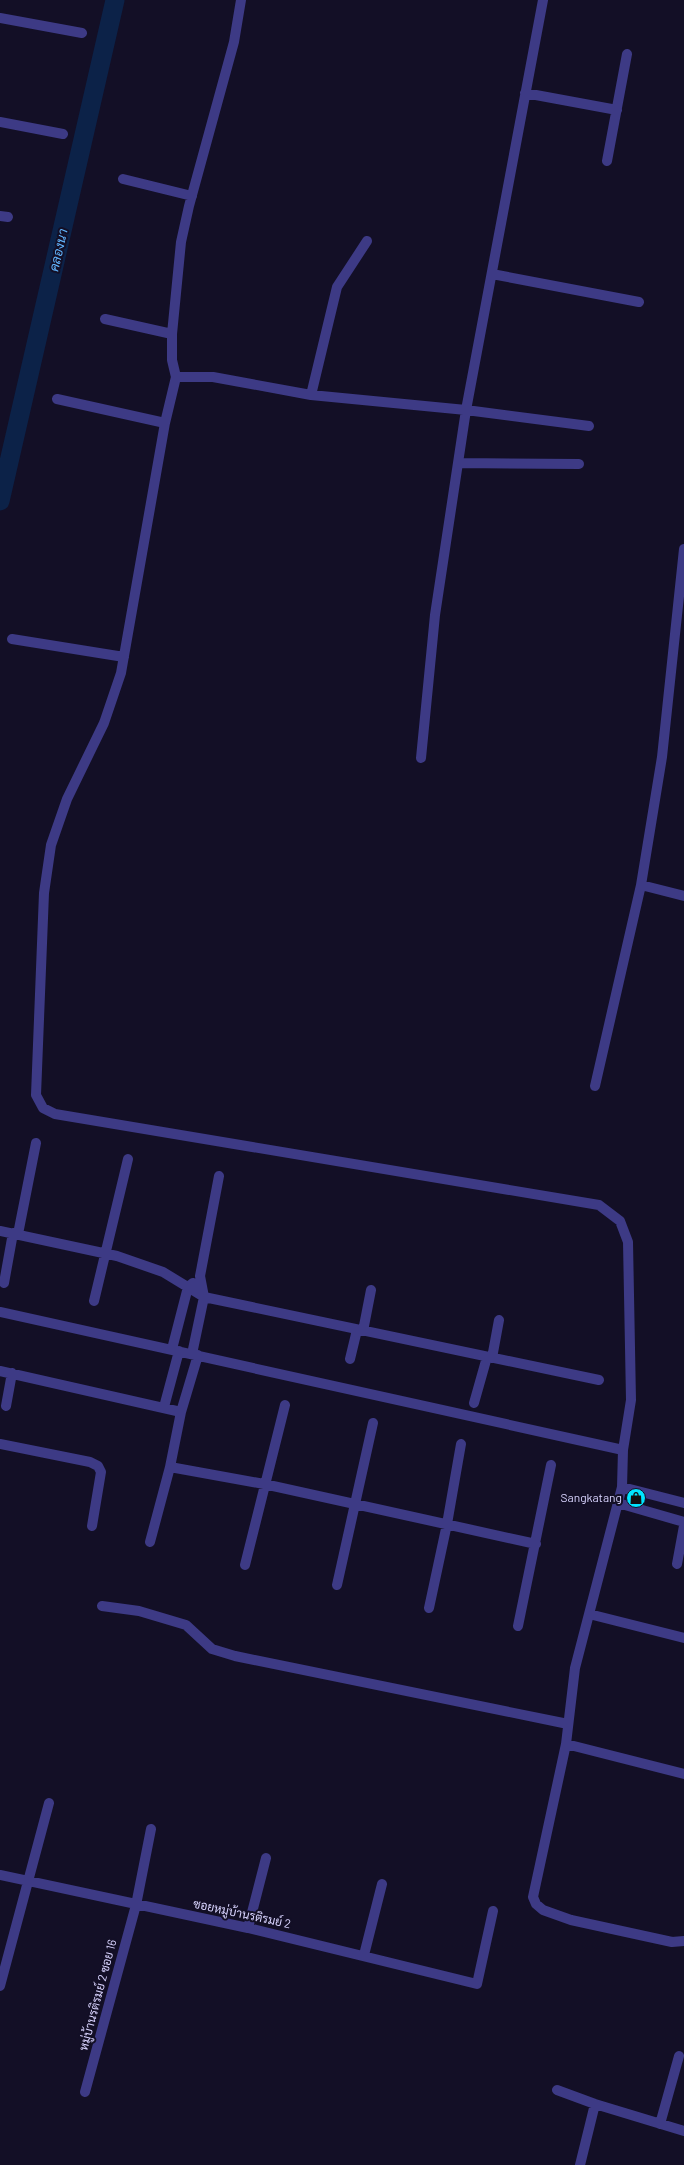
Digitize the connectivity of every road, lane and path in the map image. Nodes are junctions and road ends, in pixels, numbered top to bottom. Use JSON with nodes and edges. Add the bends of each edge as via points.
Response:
{"nodes":[{"id":1,"x":241,"y":0,"type":"edge"},
{"id":2,"x":543,"y":0,"type":"edge"},
{"id":3,"x":0,"y":18,"type":"edge"},
{"id":4,"x":82,"y":33,"type":"dead end"},
{"id":5,"x":626,"y":54,"type":"dead end"},
{"id":6,"x":525,"y":93,"type":"junction"},
{"id":7,"x":617,"y":110,"type":"junction"},
{"id":8,"x":0,"y":122,"type":"edge"},
{"id":9,"x":63,"y":134,"type":"dead end"},
{"id":10,"x":608,"y":161,"type":"dead end"},
{"id":11,"x":123,"y":179,"type":"dead end"},
{"id":12,"x":192,"y":196,"type":"junction"},
{"id":13,"x":367,"y":241,"type":"dead end"},
{"id":14,"x":492,"y":274,"type":"junction"},
{"id":15,"x":640,"y":302,"type":"dead end"},
{"id":16,"x":104,"y":320,"type":"dead end"},
{"id":17,"x":172,"y":334,"type":"junction"},
{"id":18,"x":176,"y":377,"type":"junction"},
{"id":19,"x":311,"y":395,"type":"junction"},
{"id":20,"x":57,"y":398,"type":"dead end"},
{"id":21,"x":466,"y":410,"type":"junction"},
{"id":22,"x":165,"y":423,"type":"junction"},
{"id":23,"x":589,"y":426,"type":"dead end"},
{"id":24,"x":458,"y":463,"type":"junction"},
{"id":25,"x":579,"y":464,"type":"dead end"},
{"id":26,"x":684,"y":550,"type":"edge"},
{"id":27,"x":12,"y":639,"type":"dead end"},
{"id":28,"x":124,"y":657,"type":"junction"},
{"id":29,"x":421,"y":758,"type":"dead end"},
{"id":30,"x":641,"y":885,"type":"junction"},
{"id":31,"x":684,"y":896,"type":"edge"},
{"id":32,"x":595,"y":1086,"type":"dead end"},
{"id":33,"x":36,"y":1143,"type":"dead end"},
{"id":34,"x":128,"y":1159,"type":"dead end"},
{"id":35,"x":218,"y":1176,"type":"dead end"},
{"id":36,"x":0,"y":1231,"type":"edge"},
{"id":37,"x":16,"y":1234,"type":"junction"},
{"id":38,"x":106,"y":1253,"type":"junction"},
{"id":39,"x":200,"y":1276,"type":"junction"},
{"id":40,"x":4,"y":1283,"type":"dead end"},
{"id":41,"x":188,"y":1287,"type":"junction"},
{"id":42,"x":371,"y":1290,"type":"dead end"},
{"id":43,"x":204,"y":1297,"type":"junction"},
{"id":44,"x":94,"y":1301,"type":"dead end"},
{"id":45,"x":0,"y":1312,"type":"edge"},
{"id":46,"x":499,"y":1320,"type":"dead end"},
{"id":47,"x":360,"y":1331,"type":"junction"},
{"id":48,"x":175,"y":1350,"type":"junction"},
{"id":49,"x":195,"y":1354,"type":"junction"},
{"id":50,"x":489,"y":1357,"type":"junction"},
{"id":51,"x":350,"y":1360,"type":"dead end"},
{"id":52,"x":0,"y":1371,"type":"edge"},
{"id":53,"x":12,"y":1374,"type":"junction"},
{"id":54,"x":599,"y":1380,"type":"dead end"},
{"id":55,"x":474,"y":1403,"type":"dead end"},
{"id":56,"x":285,"y":1405,"type":"dead end"},
{"id":57,"x":6,"y":1406,"type":"dead end"},
{"id":58,"x":164,"y":1407,"type":"junction"},
{"id":59,"x":181,"y":1412,"type":"junction"},
{"id":60,"x":373,"y":1423,"type":"dead end"},
{"id":61,"x":0,"y":1444,"type":"edge"},
{"id":62,"x":460,"y":1444,"type":"dead end"},
{"id":63,"x":623,"y":1450,"type":"junction"},
{"id":64,"x":551,"y":1465,"type":"dead end"},
{"id":65,"x":170,"y":1467,"type":"junction"},
{"id":66,"x":264,"y":1484,"type":"junction"},
{"id":67,"x":622,"y":1487,"type":"junction"},
{"id":68,"x":618,"y":1503,"type":"junction"},
{"id":69,"x":684,"y":1503,"type":"edge"},
{"id":70,"x":354,"y":1504,"type":"junction"},
{"id":71,"x":684,"y":1522,"type":"edge"},
{"id":72,"x":447,"y":1524,"type":"junction"},
{"id":73,"x":92,"y":1526,"type":"dead end"},
{"id":74,"x":684,"y":1526,"type":"edge"},
{"id":75,"x":150,"y":1542,"type":"dead end"},
{"id":76,"x":536,"y":1544,"type":"junction"},
{"id":77,"x":677,"y":1564,"type":"dead end"},
{"id":78,"x":245,"y":1565,"type":"dead end"},
{"id":79,"x":337,"y":1586,"type":"dead end"},
{"id":80,"x":102,"y":1606,"type":"dead end"},
{"id":81,"x":429,"y":1608,"type":"dead end"},
{"id":82,"x":589,"y":1614,"type":"junction"},
{"id":83,"x":518,"y":1626,"type":"dead end"},
{"id":84,"x":684,"y":1638,"type":"edge"},
{"id":85,"x":568,"y":1724,"type":"junction"},
{"id":86,"x":566,"y":1744,"type":"junction"},
{"id":87,"x":684,"y":1774,"type":"edge"},
{"id":88,"x":49,"y":1803,"type":"dead end"},
{"id":89,"x":151,"y":1829,"type":"dead end"},
{"id":90,"x":266,"y":1858,"type":"dead end"},
{"id":91,"x":0,"y":1875,"type":"edge"},
{"id":92,"x":28,"y":1883,"type":"junction"},
{"id":93,"x":382,"y":1884,"type":"dead end"},
{"id":94,"x":136,"y":1905,"type":"junction"},
{"id":95,"x":493,"y":1912,"type":"dead end"},
{"id":96,"x":248,"y":1928,"type":"junction"},
{"id":97,"x":684,"y":1941,"type":"edge"},
{"id":98,"x":364,"y":1955,"type":"junction"},
{"id":99,"x":0,"y":1986,"type":"edge"},
{"id":100,"x":679,"y":2056,"type":"dead end"},
{"id":101,"x":557,"y":2090,"type":"dead end"},
{"id":102,"x":85,"y":2092,"type":"dead end"},
{"id":103,"x":595,"y":2104,"type":"junction"},
{"id":104,"x":660,"y":2124,"type":"junction"},
{"id":105,"x":684,"y":2131,"type":"edge"},
{"id":106,"x":580,"y":2165,"type":"edge"}],
"edges":[{"from":1,"to":12,"type":"street","via":[[234,42]]},
{"from":2,"to":6,"type":"street"},
{"from":3,"to":4,"type":"street"},
{"from":5,"to":7,"type":"street"},
{"from":6,"to":7,"type":"street"},
{"from":6,"to":14,"type":"street"},
{"from":7,"to":10,"type":"street"},
{"from":8,"to":9,"type":"street"},
{"from":11,"to":12,"type":"street"},
{"from":12,"to":17,"type":"street","via":[[181,242]]},
{"from":13,"to":19,"type":"street","via":[[337,287]]},
{"from":14,"to":15,"type":"street"},
{"from":14,"to":21,"type":"street"},
{"from":16,"to":17,"type":"street"},
{"from":17,"to":18,"type":"street","via":[[172,360]]},
{"from":18,"to":19,"type":"street","via":[[213,377]]},
{"from":18,"to":22,"type":"street"},
{"from":19,"to":21,"type":"street"},
{"from":20,"to":22,"type":"street"},
{"from":21,"to":23,"type":"street"},
{"from":21,"to":24,"type":"street"},
{"from":22,"to":28,"type":"street"},
{"from":24,"to":25,"type":"street"},
{"from":24,"to":29,"type":"street","via":[[435,615]]},
{"from":26,"to":30,"type":"street","via":[[662,757]]},
{"from":27,"to":28,"type":"street"},
{"from":28,"to":63,"type":"street","via":[[121,674],[104,723],[67,800],[51,845],[44,893],[36,1095],[43,1108],[63,1115],[599,1205],[620,1221],[628,1242],[631,1400]]},
{"from":30,"to":31,"type":"street"},
{"from":30,"to":32,"type":"street"},
{"from":33,"to":37,"type":"street"},
{"from":34,"to":38,"type":"street"},
{"from":35,"to":39,"type":"street"},
{"from":36,"to":37,"type":"street"},
{"from":37,"to":38,"type":"street"},
{"from":37,"to":40,"type":"street"},
{"from":38,"to":41,"type":"street","via":[[163,1272]]},
{"from":38,"to":44,"type":"street"},
{"from":39,"to":41,"type":"street"},
{"from":39,"to":43,"type":"street"},
{"from":41,"to":43,"type":"street"},
{"from":41,"to":48,"type":"street"},
{"from":42,"to":47,"type":"street"},
{"from":43,"to":47,"type":"street"},
{"from":43,"to":49,"type":"street"},
{"from":45,"to":48,"type":"street"},
{"from":46,"to":50,"type":"street"},
{"from":47,"to":50,"type":"street"},
{"from":47,"to":51,"type":"street"},
{"from":48,"to":49,"type":"street"},
{"from":48,"to":58,"type":"street"},
{"from":49,"to":59,"type":"street"},
{"from":49,"to":63,"type":"street"},
{"from":50,"to":54,"type":"street"},
{"from":50,"to":55,"type":"street"},
{"from":52,"to":53,"type":"street"},
{"from":53,"to":57,"type":"street"},
{"from":53,"to":58,"type":"street"},
{"from":56,"to":66,"type":"street"},
{"from":58,"to":59,"type":"street"},
{"from":59,"to":65,"type":"street"},
{"from":60,"to":70,"type":"street"},
{"from":61,"to":73,"type":"street","via":[[90,1462],[98,1466],[102,1472]]},
{"from":62,"to":72,"type":"street"},
{"from":63,"to":67,"type":"street"},
{"from":64,"to":76,"type":"street"},
{"from":65,"to":66,"type":"street"},
{"from":65,"to":75,"type":"street"},
{"from":66,"to":70,"type":"street"},
{"from":66,"to":78,"type":"street"},
{"from":67,"to":68,"type":"street"},
{"from":67,"to":69,"type":"street"},
{"from":68,"to":71,"type":"street"},
{"from":68,"to":82,"type":"street"},
{"from":70,"to":72,"type":"street"},
{"from":70,"to":79,"type":"street"},
{"from":72,"to":76,"type":"street"},
{"from":72,"to":81,"type":"street"},
{"from":74,"to":77,"type":"street"},
{"from":76,"to":83,"type":"street"},
{"from":80,"to":85,"type":"street","via":[[139,1611],[186,1625],[212,1649],[235,1656]]},
{"from":82,"to":84,"type":"street"},
{"from":82,"to":85,"type":"street","via":[[575,1668]]},
{"from":85,"to":86,"type":"street"},
{"from":86,"to":87,"type":"street"},
{"from":86,"to":97,"type":"street","via":[[533,1897],[536,1904],[543,1910],[571,1920],[672,1942]]},
{"from":88,"to":92,"type":"street"},
{"from":89,"to":94,"type":"street","name":"หมู่บ้านรติรมย์ 2 ซอย 16"},
{"from":90,"to":96,"type":"street"},
{"from":91,"to":92,"type":"street","name":"ซอยหมู่บ้านรติรมย์ 2"},
{"from":92,"to":94,"type":"street","name":"ซอยหมู่บ้านรติรมย์ 2"},
{"from":92,"to":99,"type":"street"},
{"from":93,"to":98,"type":"street"},
{"from":94,"to":96,"type":"street","name":"ซอยหมู่บ้านรติรมย์ 2"},
{"from":94,"to":102,"type":"street","name":"หมู่บ้านรติรมย์ 2 ซอย 16"},
{"from":95,"to":98,"type":"street","name":"ซอยหมู่บ้านรติรมย์ 2","via":[[477,1984]]},
{"from":96,"to":98,"type":"street","name":"ซอยหมู่บ้านรติรมย์ 2"},
{"from":100,"to":104,"type":"street"},
{"from":101,"to":103,"type":"street"},
{"from":103,"to":104,"type":"street"},
{"from":103,"to":106,"type":"street"},
{"from":104,"to":105,"type":"street"}]}
